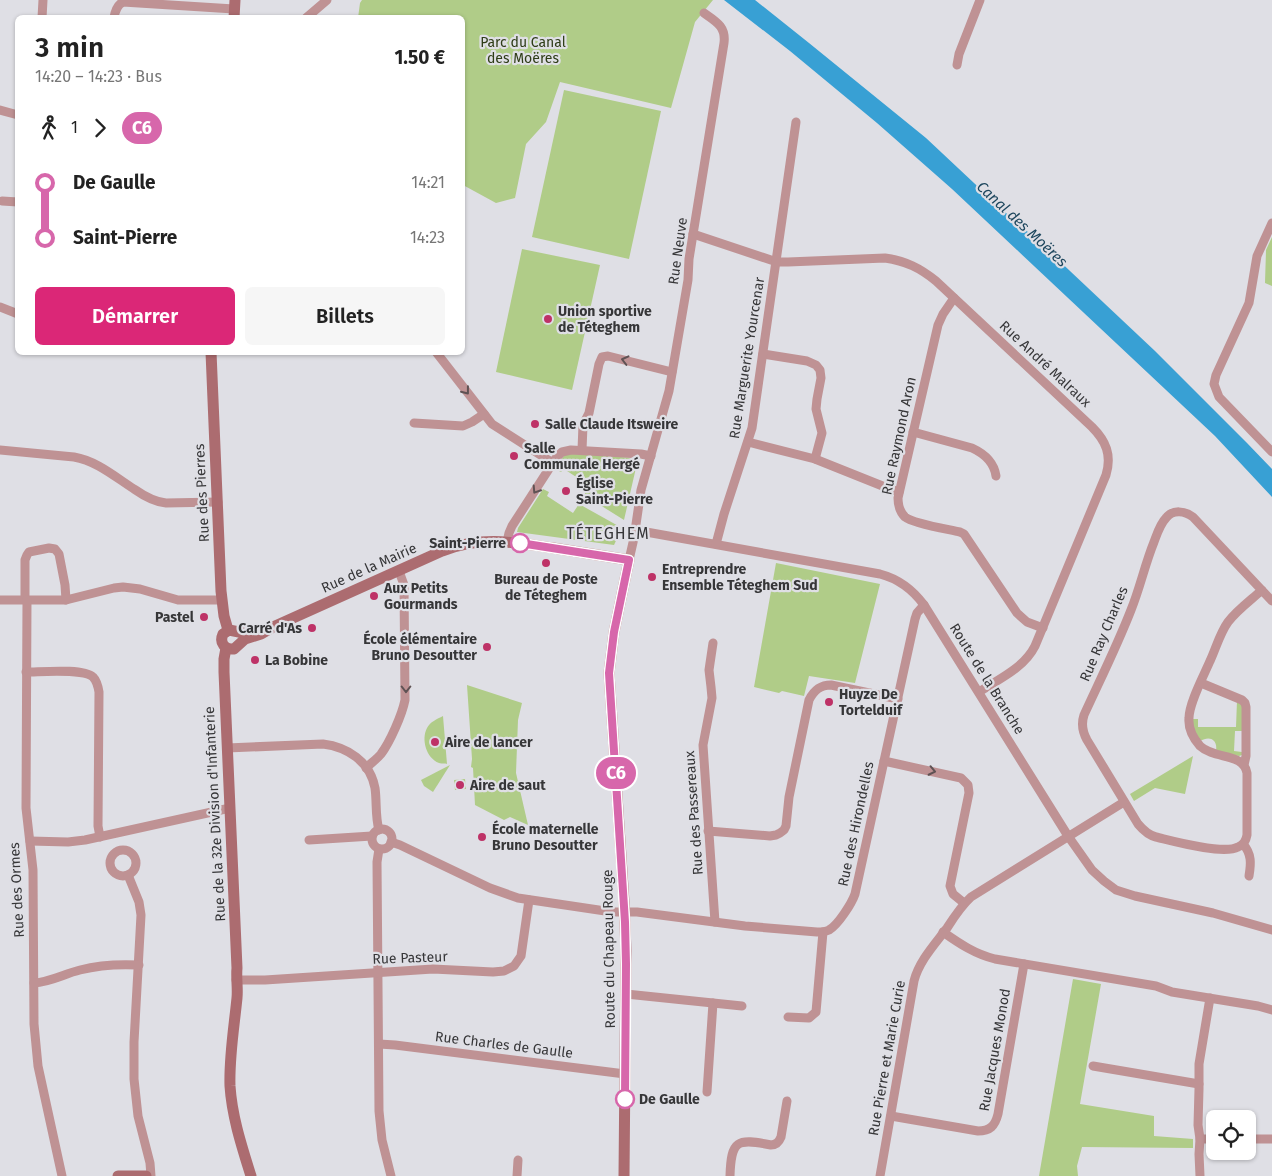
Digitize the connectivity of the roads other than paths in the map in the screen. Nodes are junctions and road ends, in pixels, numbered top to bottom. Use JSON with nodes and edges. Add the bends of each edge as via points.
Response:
{"nodes":[{"id":1,"x":43,"y":0,"type":"edge"},
{"id":2,"x":327,"y":0,"type":"edge"},
{"id":3,"x":980,"y":0,"type":"edge"},
{"id":4,"x":234,"y":9,"type":"edge"},
{"id":5,"x":704,"y":13,"type":"dead end"},
{"id":6,"x":42,"y":15,"type":"edge"},
{"id":7,"x":115,"y":15,"type":"edge"},
{"id":8,"x":310,"y":15,"type":"edge"},
{"id":9,"x":957,"y":65,"type":"dead end"},
{"id":10,"x":0,"y":110,"type":"edge"},
{"id":11,"x":15,"y":114,"type":"edge"},
{"id":12,"x":796,"y":122,"type":"dead end"},
{"id":13,"x":2,"y":201,"type":"dead end"},
{"id":14,"x":15,"y":202,"type":"edge"},
{"id":15,"x":1272,"y":223,"type":"edge"},
{"id":16,"x":693,"y":234,"type":"junction"},
{"id":17,"x":777,"y":262,"type":"junction"},
{"id":18,"x":954,"y":298,"type":"junction"},
{"id":19,"x":2,"y":308,"type":"edge"},
{"id":20,"x":15,"y":313,"type":"edge"},
{"id":21,"x":0,"y":319,"type":"edge"},
{"id":22,"x":763,"y":354,"type":"junction"},
{"id":23,"x":211,"y":355,"type":"edge"},
{"id":24,"x":438,"y":355,"type":"edge"},
{"id":25,"x":672,"y":372,"type":"junction"},
{"id":26,"x":484,"y":414,"type":"junction"},
{"id":27,"x":414,"y":423,"type":"dead end"},
{"id":28,"x":913,"y":432,"type":"junction"},
{"id":29,"x":748,"y":442,"type":"junction"},
{"id":30,"x":0,"y":450,"type":"edge"},
{"id":31,"x":582,"y":450,"type":"junction"},
{"id":32,"x":1272,"y":452,"type":"edge"},
{"id":33,"x":651,"y":456,"type":"junction"},
{"id":34,"x":815,"y":459,"type":"junction"},
{"id":35,"x":553,"y":462,"type":"junction"},
{"id":36,"x":996,"y":476,"type":"dead end"},
{"id":37,"x":899,"y":492,"type":"junction"},
{"id":38,"x":218,"y":502,"type":"junction"},
{"id":39,"x":635,"y":530,"type":"junction"},
{"id":40,"x":507,"y":542,"type":"junction"},
{"id":41,"x":716,"y":544,"type":"junction"},
{"id":42,"x":629,"y":560,"type":"junction"},
{"id":43,"x":399,"y":571,"type":"junction"},
{"id":44,"x":1262,"y":590,"type":"junction"},
{"id":45,"x":0,"y":600,"type":"edge"},
{"id":46,"x":26,"y":600,"type":"junction"},
{"id":47,"x":66,"y":600,"type":"junction"},
{"id":48,"x":222,"y":600,"type":"junction"},
{"id":49,"x":1272,"y":602,"type":"edge"},
{"id":50,"x":924,"y":605,"type":"junction"},
{"id":51,"x":273,"y":628,"type":"junction"},
{"id":52,"x":1043,"y":628,"type":"junction"},
{"id":53,"x":232,"y":631,"type":"junction"},
{"id":54,"x":240,"y":642,"type":"junction"},
{"id":55,"x":713,"y":643,"type":"dead end"},
{"id":56,"x":226,"y":648,"type":"junction"},
{"id":57,"x":26,"y":672,"type":"junction"},
{"id":58,"x":1201,"y":683,"type":"junction"},
{"id":59,"x":979,"y":692,"type":"junction"},
{"id":60,"x":898,"y":699,"type":"junction"},
{"id":61,"x":227,"y":748,"type":"junction"},
{"id":62,"x":884,"y":761,"type":"junction"},
{"id":63,"x":1244,"y":765,"type":"junction"},
{"id":64,"x":366,"y":768,"type":"junction"},
{"id":65,"x":1124,"y":802,"type":"junction"},
{"id":66,"x":230,"y":808,"type":"junction"},
{"id":67,"x":708,"y":831,"type":"junction"},
{"id":68,"x":376,"y":833,"type":"junction"},
{"id":69,"x":1068,"y":836,"type":"junction"},
{"id":70,"x":100,"y":837,"type":"junction"},
{"id":71,"x":309,"y":840,"type":"dead end"},
{"id":72,"x":30,"y":841,"type":"junction"},
{"id":73,"x":391,"y":842,"type":"junction"},
{"id":74,"x":1243,"y":844,"type":"junction"},
{"id":75,"x":379,"y":849,"type":"junction"},
{"id":76,"x":128,"y":876,"type":"dead end"},
{"id":77,"x":1249,"y":876,"type":"dead end"},
{"id":78,"x":530,"y":900,"type":"junction"},
{"id":79,"x":964,"y":904,"type":"junction"},
{"id":80,"x":625,"y":912,"type":"junction"},
{"id":81,"x":715,"y":922,"type":"junction"},
{"id":82,"x":1269,"y":930,"type":"edge"},
{"id":83,"x":823,"y":932,"type":"junction"},
{"id":84,"x":944,"y":932,"type":"junction"},
{"id":85,"x":1024,"y":964,"type":"junction"},
{"id":86,"x":139,"y":965,"type":"junction"},
{"id":87,"x":378,"y":972,"type":"junction"},
{"id":88,"x":236,"y":980,"type":"junction"},
{"id":89,"x":34,"y":984,"type":"junction"},
{"id":90,"x":626,"y":994,"type":"junction"},
{"id":91,"x":1210,"y":998,"type":"junction"},
{"id":92,"x":713,"y":1003,"type":"junction"},
{"id":93,"x":742,"y":1006,"type":"dead end"},
{"id":94,"x":1272,"y":1010,"type":"edge"},
{"id":95,"x":788,"y":1017,"type":"dead end"},
{"id":96,"x":379,"y":1044,"type":"junction"},
{"id":97,"x":1093,"y":1066,"type":"dead end"},
{"id":98,"x":626,"y":1074,"type":"junction"},
{"id":99,"x":1199,"y":1084,"type":"junction"},
{"id":100,"x":707,"y":1092,"type":"dead end"},
{"id":101,"x":787,"y":1101,"type":"dead end"},
{"id":102,"x":891,"y":1116,"type":"junction"},
{"id":103,"x":1200,"y":1139,"type":"junction"},
{"id":104,"x":1206,"y":1139,"type":"edge"},
{"id":105,"x":1256,"y":1139,"type":"edge"},
{"id":106,"x":1272,"y":1139,"type":"edge"},
{"id":107,"x":518,"y":1160,"type":"dead end"},
{"id":108,"x":62,"y":1176,"type":"edge"},
{"id":109,"x":118,"y":1176,"type":"edge"},
{"id":110,"x":146,"y":1176,"type":"edge"},
{"id":111,"x":151,"y":1176,"type":"edge"},
{"id":112,"x":245,"y":1176,"type":"edge"},
{"id":113,"x":251,"y":1176,"type":"edge"},
{"id":114,"x":391,"y":1176,"type":"edge"},
{"id":115,"x":517,"y":1176,"type":"edge"},
{"id":116,"x":624,"y":1176,"type":"edge"},
{"id":117,"x":730,"y":1176,"type":"edge"},
{"id":118,"x":880,"y":1176,"type":"edge"},
{"id":119,"x":1200,"y":1176,"type":"edge"}],
"edges":[{"from":1,"to":6,"type":"street"},
{"from":2,"to":8,"type":"street"},
{"from":3,"to":9,"type":"street"},
{"from":4,"to":7,"type":"street","via":[[123,2],[116,8]]},
{"from":5,"to":16,"type":"street","name":"Rue Neuve","via":[[721,27],[725,40]]},
{"from":10,"to":11,"type":"street"},
{"from":12,"to":17,"type":"street","name":"Rue Marguerite Yourcenar"},
{"from":13,"to":14,"type":"street"},
{"from":15,"to":32,"type":"street","via":[[1257,256],[1248,308],[1214,384],[1219,397]]},
{"from":16,"to":17,"type":"street","name":"Rue André Malraux"},
{"from":16,"to":25,"type":"street","name":"Rue Neuve"},
{"from":17,"to":18,"type":"street","name":"Rue André Malraux","via":[[900,260],[924,271]]},
{"from":17,"to":22,"type":"street","name":"Rue Marguerite Yourcenar"},
{"from":18,"to":28,"type":"street","name":"Rue Raymond Aron","via":[[939,322]]},
{"from":18,"to":52,"type":"street","name":"Rue André Malraux","via":[[1092,427],[1107,448],[1106,475]]},
{"from":19,"to":20,"type":"street"},
{"from":19,"to":21,"type":"street"},
{"from":22,"to":29,"type":"street","name":"Rue Marguerite Yourcenar"},
{"from":22,"to":34,"type":"street","via":[[807,361],[820,370],[816,409],[822,433]]},
{"from":23,"to":38,"type":"street","name":"Rue des Pierres"},
{"from":24,"to":26,"type":"street","one_way":true},
{"from":25,"to":31,"type":"street","one_way":true,"via":[[602,357],[583,424]]},
{"from":25,"to":33,"type":"street","name":"Rue Neuve"},
{"from":26,"to":27,"type":"street","via":[[460,426]]},
{"from":26,"to":35,"type":"street","via":[[495,426]]},
{"from":28,"to":36,"type":"street","via":[[979,451],[991,461]]},
{"from":28,"to":37,"type":"street","name":"Rue Raymond Aron"},
{"from":29,"to":34,"type":"street"},
{"from":29,"to":41,"type":"street","name":"Rue Marguerite Yourcenar"},
{"from":30,"to":38,"type":"street","via":[[90,461],[159,502]]},
{"from":31,"to":33,"type":"street"},
{"from":31,"to":35,"type":"street","via":[[565,451]]},
{"from":33,"to":39,"type":"street","name":"Rue Neuve"},
{"from":34,"to":37,"type":"street"},
{"from":35,"to":40,"type":"street","one_way":true,"via":[[512,526]]},
{"from":37,"to":52,"type":"street","name":"Rue Raymond Aron","via":[[898,504],[911,520],[964,534],[1016,613],[1027,622]]},
{"from":38,"to":48,"type":"street","name":"Rue des Pierres"},
{"from":39,"to":41,"type":"street","name":"Route de la Branche"},
{"from":39,"to":42,"type":"street","name":"Rue Neuve"},
{"from":40,"to":42,"type":"street","name":"Rue de la Mairie"},
{"from":40,"to":43,"type":"street","name":"Rue de la Mairie","via":[[456,546]]},
{"from":41,"to":50,"type":"street","name":"Route de la Branche","via":[[884,575],[908,587]]},
{"from":42,"to":80,"type":"street","name":"Route du Chapeau Rouge","via":[[612,645],[609,678]]},
{"from":43,"to":51,"type":"street","name":"Rue de la Mairie"},
{"from":43,"to":64,"type":"street","one_way":true,"via":[[404,584],[406,700],[387,744]]},
{"from":44,"to":49,"type":"street","name":"Rue Ray Charles"},
{"from":44,"to":58,"type":"street","via":[[1228,622]]},
{"from":44,"to":65,"type":"street","name":"Rue Ray Charles","via":[[1188,513],[1178,512],[1165,518],[1150,550],[1128,617],[1082,721],[1086,740]]},
{"from":45,"to":46,"type":"street"},
{"from":46,"to":47,"type":"street"},
{"from":46,"to":47,"type":"street","name":"Rue des Ormes","via":[[27,555],[52,548],[59,554]]},
{"from":46,"to":57,"type":"street","name":"Rue des Ormes"},
{"from":47,"to":48,"type":"street","via":[[127,587],[178,600]]},
{"from":48,"to":53,"type":"street","name":"Rue des Pierres","via":[[225,620]]},
{"from":50,"to":59,"type":"street","name":"Route de la Branche"},
{"from":50,"to":60,"type":"street","name":"Rue des Hirondelles","via":[[916,616]]},
{"from":51,"to":53,"type":"street","name":"Rue de la Mairie","via":[[252,634]]},
{"from":51,"to":54,"type":"street","name":"Rue de la Mairie"},
{"from":52,"to":59,"type":"street","name":"Rue André Malraux","via":[[1024,662]]},
{"from":53,"to":54,"type":"street","via":[[240,635]]},
{"from":53,"to":56,"type":"street","via":[[223,634],[221,640]]},
{"from":54,"to":56,"type":"street","via":[[234,649]]},
{"from":55,"to":67,"type":"street","name":"Rue des Passereaux","via":[[709,670],[712,698],[703,745]]},
{"from":56,"to":61,"type":"street","name":"Rue de la 32e Division d'Infanterie"},
{"from":57,"to":70,"type":"street","via":[[83,673],[93,678],[97,685]]},
{"from":57,"to":72,"type":"street","name":"Rue des Ormes","via":[[26,808]]},
{"from":58,"to":63,"type":"street","via":[[1245,703]]},
{"from":58,"to":63,"type":"street","via":[[1190,712],[1192,736],[1209,752],[1236,759]]},
{"from":59,"to":69,"type":"street","name":"Route de la Branche"},
{"from":60,"to":62,"type":"street","name":"Rue des Hirondelles"},
{"from":60,"to":67,"type":"street","via":[[831,685],[818,688],[809,700],[784,830],[770,836]]},
{"from":61,"to":64,"type":"street","via":[[332,745],[352,753]]},
{"from":61,"to":66,"type":"street","name":"Rue de la 32e Division d'Infanterie"},
{"from":62,"to":79,"type":"street","one_way":true,"via":[[961,778],[968,785],[969,794],[950,886],[953,894]]},
{"from":62,"to":83,"type":"street","name":"Rue des Hirondelles","via":[[854,897],[835,925]]},
{"from":63,"to":74,"type":"street","via":[[1247,774],[1247,838]]},
{"from":64,"to":68,"type":"street","via":[[375,787]]},
{"from":65,"to":69,"type":"street"},
{"from":65,"to":74,"type":"street","via":[[1143,830],[1152,836],[1210,848],[1235,849]]},
{"from":66,"to":70,"type":"street"},
{"from":66,"to":88,"type":"street","name":"Rue de la 32e Division d'Infanterie"},
{"from":67,"to":81,"type":"street","name":"Rue des Passereaux"},
{"from":68,"to":71,"type":"street"},
{"from":68,"to":73,"type":"street","via":[[389,832]]},
{"from":68,"to":75,"type":"street","via":[[373,844]]},
{"from":69,"to":79,"type":"street","name":"Rue Pierre et Marie Curie"},
{"from":69,"to":82,"type":"street","name":"Route de la Branche","via":[[1092,870],[1116,890]]},
{"from":70,"to":72,"type":"street","via":[[72,842]]},
{"from":72,"to":89,"type":"street","name":"Rue des Ormes"},
{"from":73,"to":75,"type":"street","via":[[386,848]]},
{"from":73,"to":78,"type":"street","via":[[490,888]]},
{"from":74,"to":77,"type":"street","via":[[1250,855]]},
{"from":75,"to":87,"type":"street"},
{"from":76,"to":86,"type":"street","via":[[141,910]]},
{"from":78,"to":80,"type":"street"},
{"from":78,"to":87,"type":"street","name":"Rue Pasteur","via":[[521,956],[509,969],[494,972],[438,969]]},
{"from":79,"to":84,"type":"street","name":"Rue Pierre et Marie Curie"},
{"from":80,"to":81,"type":"street"},
{"from":80,"to":90,"type":"street","name":"Route du Chapeau Rouge"},
{"from":81,"to":83,"type":"street"},
{"from":83,"to":95,"type":"street","via":[[816,1012],[809,1018]]},
{"from":84,"to":85,"type":"street","via":[[981,955]]},
{"from":84,"to":102,"type":"street","name":"Rue Pierre et Marie Curie","via":[[915,978]]},
{"from":85,"to":91,"type":"street"},
{"from":85,"to":102,"type":"street","name":"Rue Jacques Monod","via":[[998,1114],[992,1127],[978,1131]]},
{"from":86,"to":89,"type":"street","via":[[90,968]]},
{"from":86,"to":111,"type":"street","via":[[134,1079]]},
{"from":87,"to":88,"type":"street","name":"Rue Pasteur"},
{"from":87,"to":96,"type":"street"},
{"from":88,"to":112,"type":"street","name":"Rue de la 32e Division d'Infanterie","via":[[227,1038],[225,1087]]},
{"from":88,"to":113,"type":"street","name":"Rue de la 32e Division d'Infanterie","via":[[230,1086],[236,1124]]},
{"from":89,"to":108,"type":"street","name":"Rue des Ormes","via":[[37,1060]]},
{"from":90,"to":92,"type":"street"},
{"from":90,"to":98,"type":"street","name":"Route du Chapeau Rouge"},
{"from":91,"to":94,"type":"street"},
{"from":91,"to":99,"type":"street","via":[[1199,1060]]},
{"from":92,"to":93,"type":"street"},
{"from":92,"to":100,"type":"street"},
{"from":96,"to":98,"type":"street","name":"Rue Charles de Gaulle"},
{"from":96,"to":114,"type":"street","via":[[378,1111]]},
{"from":97,"to":99,"type":"street"},
{"from":98,"to":116,"type":"street","name":"Route du Chapeau Rouge"},
{"from":99,"to":103,"type":"street"},
{"from":101,"to":117,"type":"street","via":[[779,1141],[775,1145],[740,1143],[731,1154]]},
{"from":102,"to":118,"type":"street","name":"Rue Pierre et Marie Curie"},
{"from":103,"to":104,"type":"street"},
{"from":103,"to":119,"type":"street"},
{"from":105,"to":106,"type":"street"},
{"from":107,"to":115,"type":"street"},
{"from":109,"to":110,"type":"street"}]}
